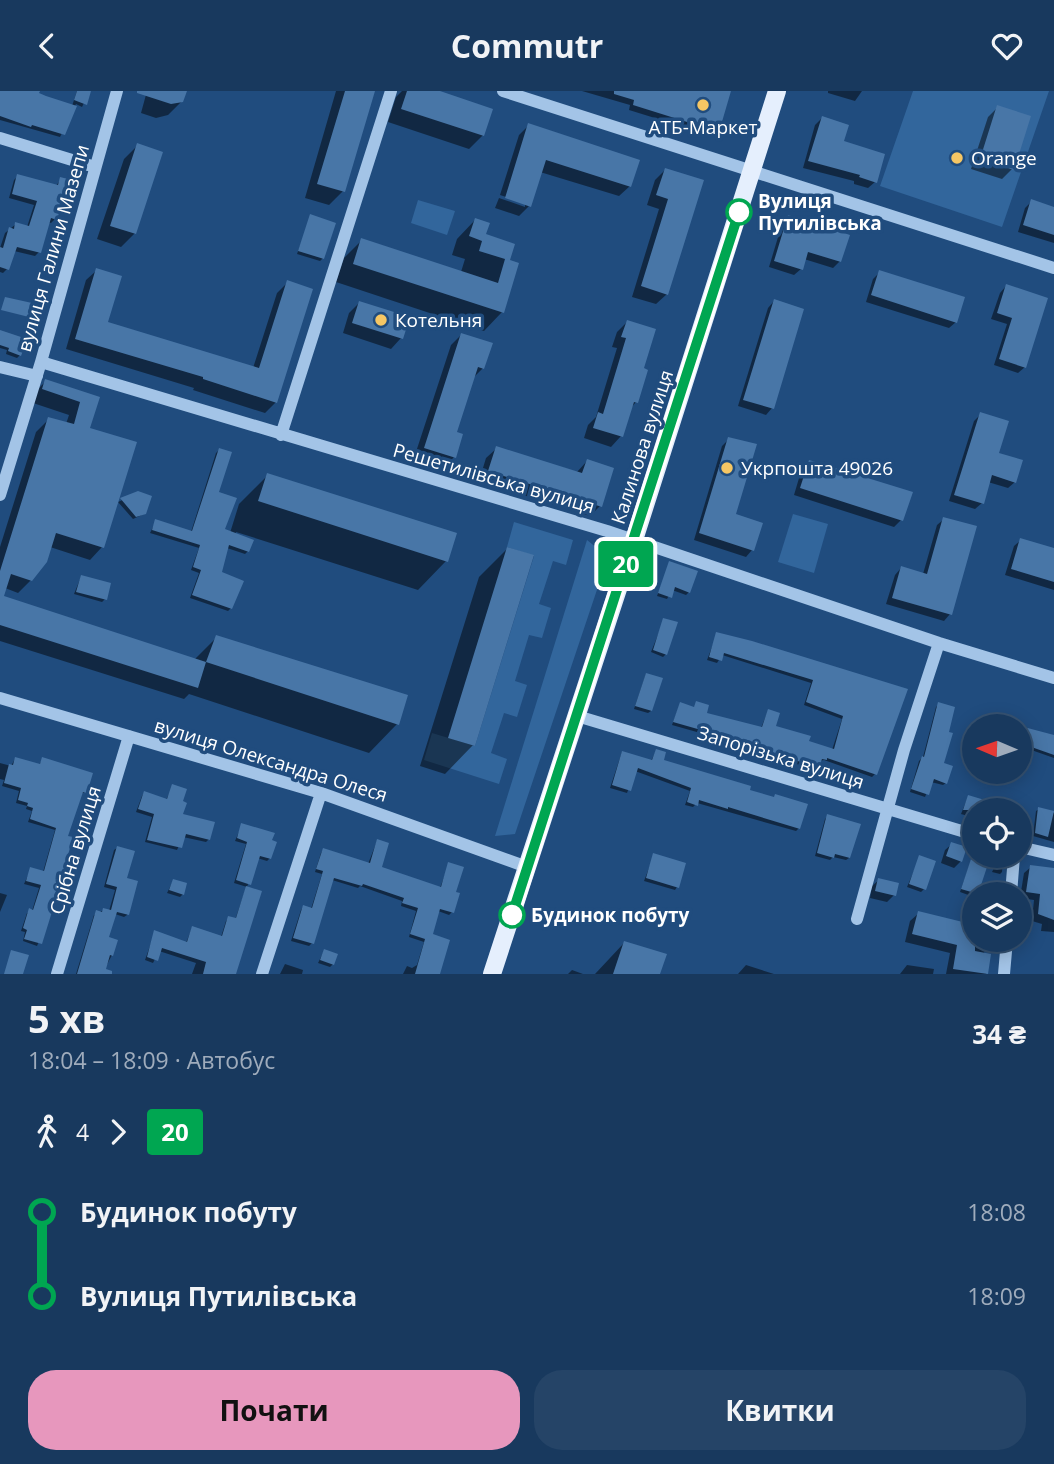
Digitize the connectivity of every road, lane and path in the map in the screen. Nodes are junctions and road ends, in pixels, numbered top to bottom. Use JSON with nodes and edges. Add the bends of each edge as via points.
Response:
{"nodes":[{"id":1,"x":117,"y":91,"type":"edge"},
{"id":2,"x":391,"y":91,"type":"edge"},
{"id":3,"x":503,"y":91,"type":"edge"},
{"id":4,"x":777,"y":91,"type":"edge"},
{"id":5,"x":0,"y":138,"type":"edge"},
{"id":6,"x":95,"y":167,"type":"junction"},
{"id":7,"x":751,"y":171,"type":"junction"},
{"id":8,"x":1054,"y":268,"type":"edge"},
{"id":9,"x":41,"y":362,"type":"junction"},
{"id":10,"x":0,"y":367,"type":"edge"},
{"id":11,"x":37,"y":376,"type":"junction"},
{"id":12,"x":281,"y":435,"type":"junction"},
{"id":13,"x":0,"y":495,"type":"edge"},
{"id":14,"x":634,"y":540,"type":"junction"},
{"id":15,"x":939,"y":643,"type":"junction"},
{"id":16,"x":1054,"y":678,"type":"edge"},
{"id":17,"x":0,"y":698,"type":"edge"},
{"id":18,"x":577,"y":716,"type":"junction"},
{"id":19,"x":129,"y":736,"type":"junction"},
{"id":20,"x":321,"y":793,"type":"junction"},
{"id":21,"x":887,"y":809,"type":"junction"},
{"id":22,"x":962,"y":831,"type":"edge"},
{"id":23,"x":1032,"y":850,"type":"edge"},
{"id":24,"x":1054,"y":855,"type":"edge"},
{"id":25,"x":527,"y":867,"type":"junction"},
{"id":26,"x":857,"y":919,"type":"dead end"},
{"id":27,"x":1006,"y":952,"type":"edge"},
{"id":28,"x":57,"y":974,"type":"edge"},
{"id":29,"x":262,"y":974,"type":"edge"},
{"id":30,"x":492,"y":974,"type":"edge"},
{"id":31,"x":1004,"y":974,"type":"edge"}],
"edges":[{"from":1,"to":6,"type":"street","name":"вулиця Галини Мазепи"},
{"from":2,"to":12,"type":"street"},
{"from":3,"to":7,"type":"street"},
{"from":4,"to":7,"type":"main road","name":"Калинова вулиця"},
{"from":5,"to":6,"type":"street"},
{"from":6,"to":9,"type":"street","name":"вулиця Галини Мазепи"},
{"from":7,"to":8,"type":"street"},
{"from":7,"to":14,"type":"main road","name":"Калинова вулиця"},
{"from":9,"to":11,"type":"street","name":"вулиця Галини Мазепи"},
{"from":9,"to":12,"type":"street","name":"Решетилівська вулиця"},
{"from":10,"to":11,"type":"street"},
{"from":11,"to":13,"type":"street","name":"вулиця Галини Мазепи"},
{"from":12,"to":14,"type":"street","name":"Решетилівська вулиця"},
{"from":14,"to":15,"type":"street","name":"Решетилівська вулиця"},
{"from":14,"to":18,"type":"main road","name":"Калинова вулиця"},
{"from":15,"to":16,"type":"street","name":"Решетилівська вулиця"},
{"from":15,"to":21,"type":"street"},
{"from":17,"to":19,"type":"street","name":"вулиця Олександра Олеся"},
{"from":18,"to":21,"type":"street","name":"Запорізька вулиця"},
{"from":18,"to":25,"type":"main road","name":"Калинова вулиця"},
{"from":19,"to":20,"type":"street","name":"вулиця Олександра Олеся"},
{"from":19,"to":28,"type":"street","name":"Срібна вулиця"},
{"from":20,"to":25,"type":"street","name":"вулиця Олександра Олеся"},
{"from":20,"to":29,"type":"street"},
{"from":21,"to":22,"type":"street","name":"Запорізька вулиця"},
{"from":21,"to":26,"type":"street"},
{"from":23,"to":24,"type":"street"},
{"from":25,"to":30,"type":"main road","name":"Калинова вулиця"},
{"from":27,"to":31,"type":"street"}]}
